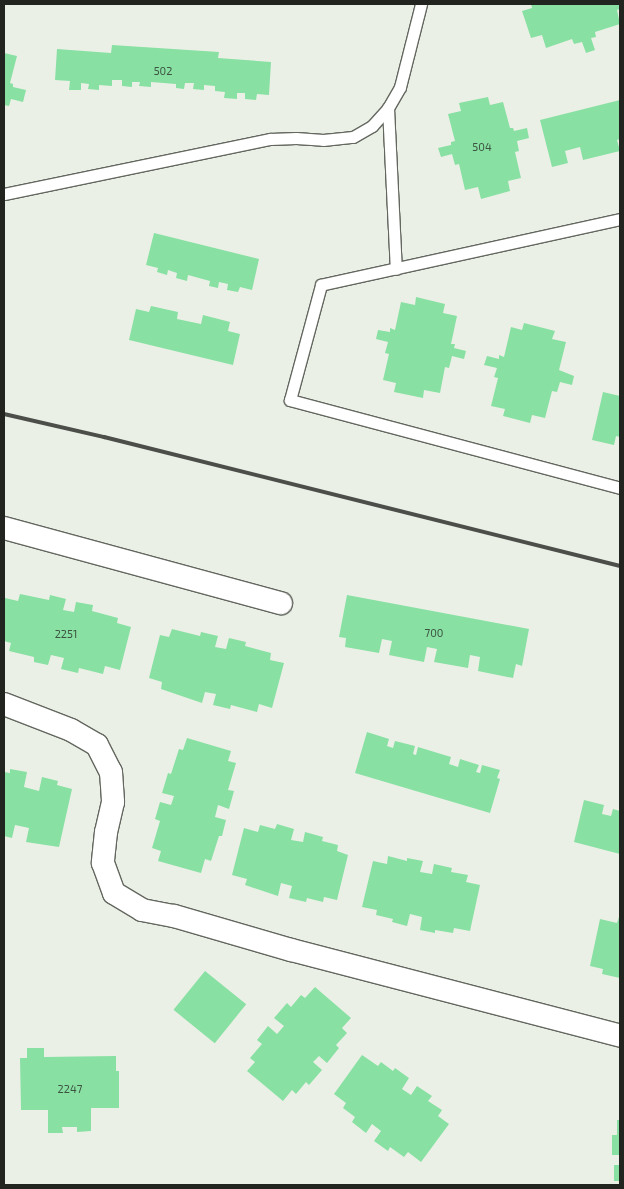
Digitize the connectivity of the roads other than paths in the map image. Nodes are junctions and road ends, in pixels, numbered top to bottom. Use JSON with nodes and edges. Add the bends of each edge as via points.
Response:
{"nodes":[{"id":1,"x":421,"y":4,"type":"edge"},
{"id":2,"x":388,"y":108,"type":"junction"},
{"id":3,"x":4,"y":194,"type":"edge"},
{"id":4,"x":620,"y":219,"type":"edge"},
{"id":5,"x":396,"y":268,"type":"junction"},
{"id":6,"x":620,"y":488,"type":"edge"},
{"id":7,"x":4,"y":528,"type":"edge"},
{"id":8,"x":281,"y":603,"type":"dead end"},
{"id":9,"x":4,"y":704,"type":"edge"},
{"id":10,"x":620,"y":1036,"type":"edge"}],
"edges":[{"from":1,"to":2,"type":"lane","via":[[400,87]]},
{"from":2,"to":3,"type":"lane","via":[[372,126],[353,137],[270,139]]},
{"from":2,"to":5,"type":"lane"},
{"from":4,"to":5,"type":"lane"},
{"from":5,"to":6,"type":"lane","via":[[321,285],[290,400]]},
{"from":7,"to":8,"type":"street"},
{"from":9,"to":10,"type":"street","via":[[71,730],[97,745],[112,779],[113,802],[103,863],[114,893],[142,910]]}]}
